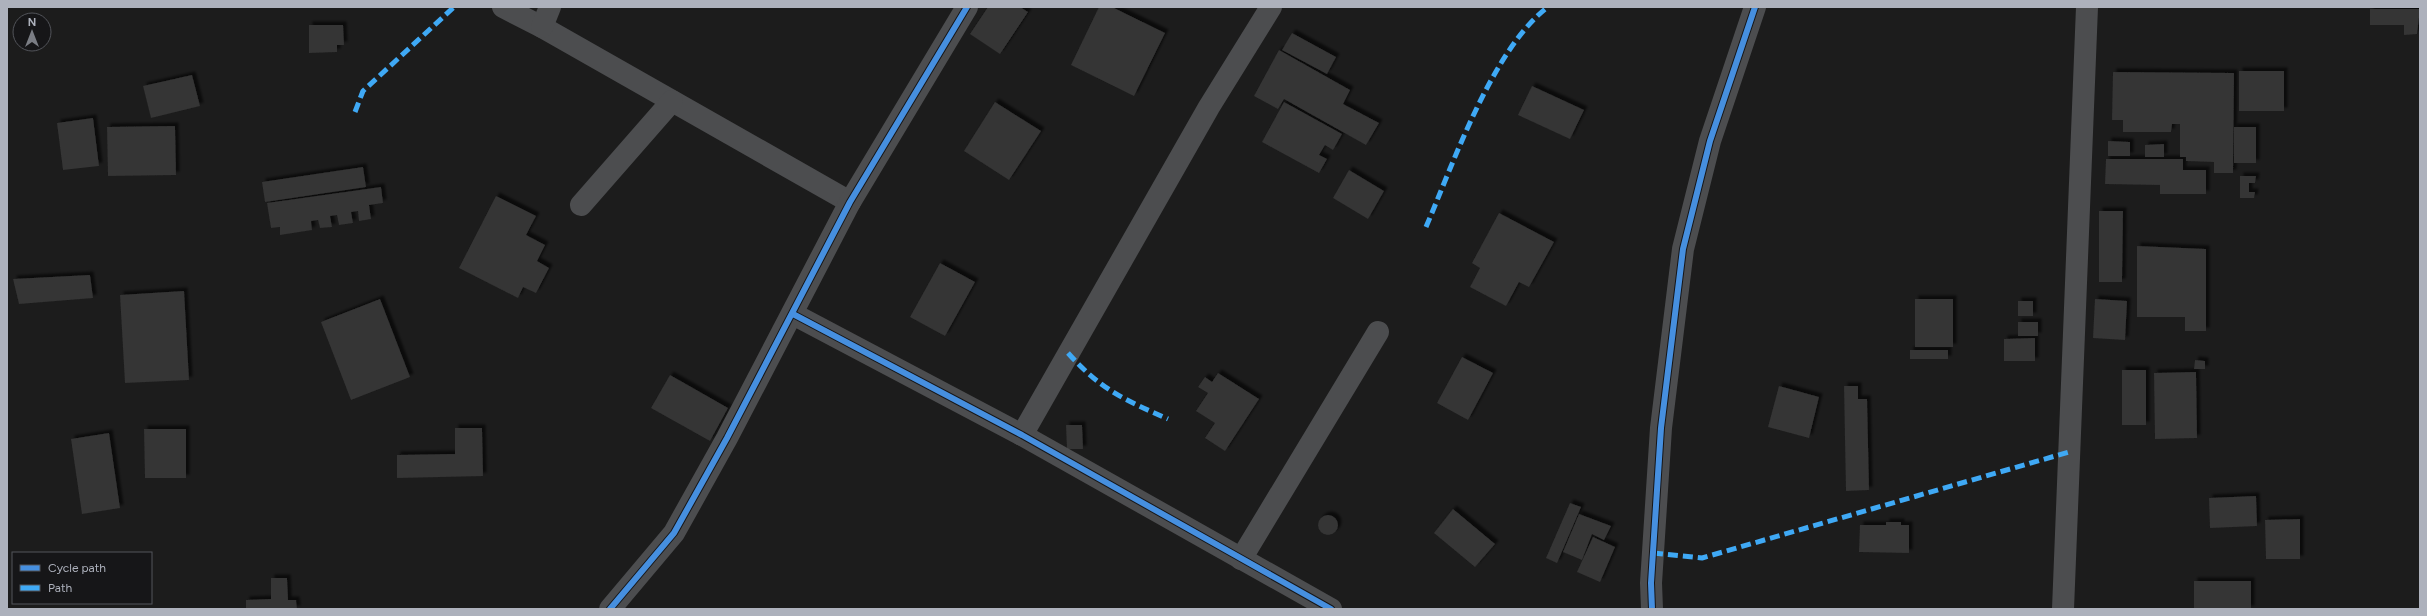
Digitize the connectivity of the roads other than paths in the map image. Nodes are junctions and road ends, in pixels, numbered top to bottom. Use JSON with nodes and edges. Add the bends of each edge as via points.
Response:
{"nodes":[{"id":1,"x":503,"y":7,"type":"edge"},
{"id":2,"x":967,"y":7,"type":"edge"},
{"id":3,"x":1271,"y":7,"type":"edge"},
{"id":4,"x":1754,"y":7,"type":"edge"},
{"id":5,"x":2087,"y":7,"type":"edge"},
{"id":6,"x":546,"y":17,"type":"edge"},
{"id":7,"x":672,"y":101,"type":"junction"},
{"id":8,"x":850,"y":202,"type":"junction"},
{"id":9,"x":581,"y":205,"type":"dead end"},
{"id":10,"x":793,"y":314,"type":"junction"},
{"id":11,"x":1378,"y":332,"type":"dead end"},
{"id":12,"x":1022,"y":435,"type":"junction"},
{"id":13,"x":1241,"y":559,"type":"junction"},
{"id":14,"x":610,"y":609,"type":"edge"},
{"id":15,"x":1331,"y":609,"type":"edge"},
{"id":16,"x":1652,"y":609,"type":"edge"},
{"id":17,"x":2063,"y":609,"type":"edge"}],
"edges":[{"from":1,"to":6,"type":"street"},
{"from":2,"to":8,"type":"street"},
{"from":3,"to":12,"type":"street","via":[[1209,107]]},
{"from":4,"to":16,"type":"street","via":[[1710,141],[1683,249],[1661,428],[1651,583]]},
{"from":5,"to":17,"type":"street"},
{"from":6,"to":7,"type":"street"},
{"from":7,"to":8,"type":"street"},
{"from":7,"to":9,"type":"street"},
{"from":8,"to":10,"type":"street"},
{"from":10,"to":12,"type":"street"},
{"from":10,"to":14,"type":"street","via":[[674,533]]},
{"from":11,"to":13,"type":"street"},
{"from":12,"to":13,"type":"street"},
{"from":13,"to":15,"type":"street"}]}
